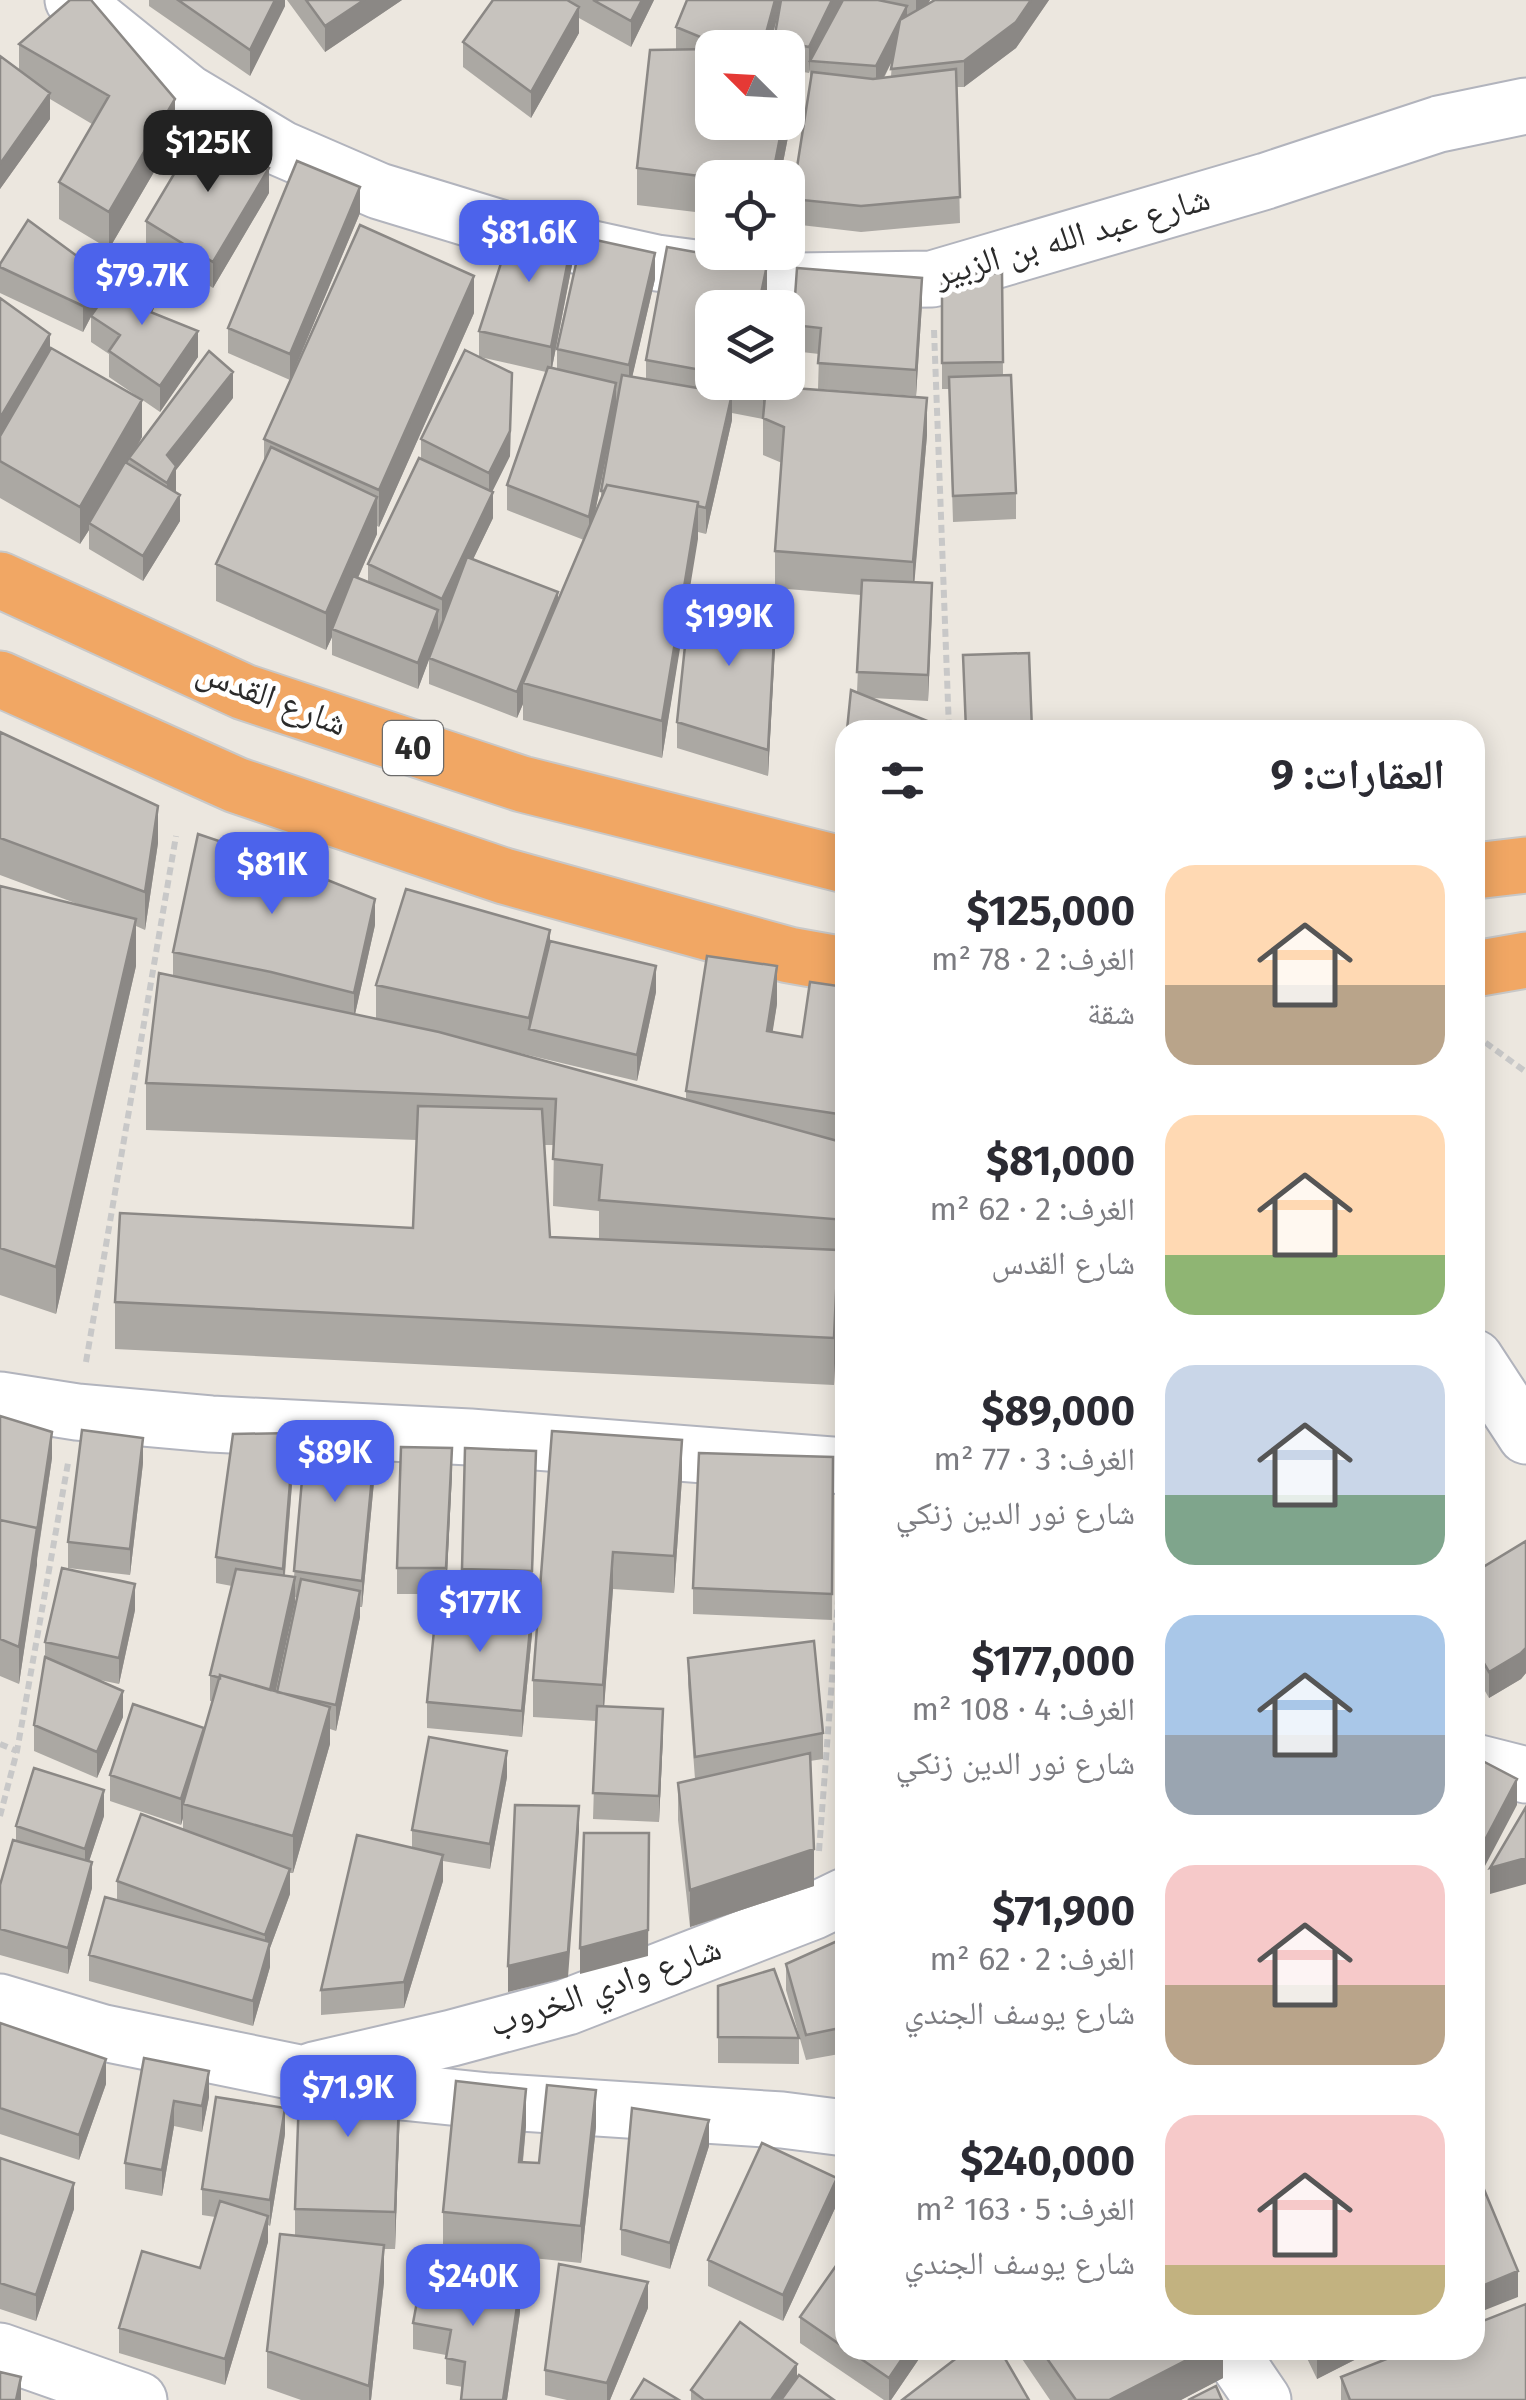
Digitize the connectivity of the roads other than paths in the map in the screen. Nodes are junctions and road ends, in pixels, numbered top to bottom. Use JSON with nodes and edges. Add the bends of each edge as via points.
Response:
{"nodes":[{"id":1,"x":74,"y":0,"type":"edge"},
{"id":2,"x":1526,"y":106,"type":"edge"},
{"id":3,"x":0,"y":580,"type":"edge"},
{"id":4,"x":0,"y":679,"type":"edge"},
{"id":5,"x":835,"y":862,"type":"edge"},
{"id":6,"x":1526,"y":866,"type":"edge"},
{"id":7,"x":1485,"y":870,"type":"edge"},
{"id":8,"x":1526,"y":960,"type":"edge"},
{"id":9,"x":835,"y":963,"type":"edge"},
{"id":10,"x":1485,"y":966,"type":"edge"},
{"id":11,"x":1485,"y":1387,"type":"edge"},
{"id":12,"x":0,"y":1400,"type":"edge"},
{"id":13,"x":1526,"y":1436,"type":"edge"},
{"id":14,"x":835,"y":1465,"type":"edge"},
{"id":15,"x":1485,"y":1765,"type":"edge"},
{"id":16,"x":1526,"y":1775,"type":"edge"},
{"id":17,"x":830,"y":1903,"type":"edge"},
{"id":18,"x":0,"y":2002,"type":"edge"},
{"id":19,"x":302,"y":2073,"type":"junction"},
{"id":20,"x":835,"y":2127,"type":"edge"},
{"id":21,"x":0,"y":2352,"type":"edge"},
{"id":22,"x":1236,"y":2360,"type":"edge"},
{"id":23,"x":139,"y":2400,"type":"edge"},
{"id":24,"x":1264,"y":2400,"type":"edge"}],
"edges":[{"from":1,"to":2,"type":"street","name":"شارع عبد الله بن الزبير","via":[[186,92],[282,149],[379,191],[507,230],[657,264],[796,281],[932,279],[1440,124]]},
{"from":3,"to":5,"type":"highway","name":"شارع القدس","number":"40","via":[[244,692],[522,784]]},
{"from":4,"to":9,"type":"highway","via":[[236,785],[504,876]]},
{"from":6,"to":7,"type":"highway"},
{"from":8,"to":10,"type":"highway"},
{"from":11,"to":13,"type":"street"},
{"from":12,"to":14,"type":"street","via":[[212,1424]]},
{"from":15,"to":16,"type":"street"},
{"from":17,"to":19,"type":"street","name":"شارع وادي الخروب","via":[[567,2007]]},
{"from":18,"to":19,"type":"street","via":[[104,2033]]},
{"from":19,"to":20,"type":"street","via":[[453,2098]]},
{"from":21,"to":23,"type":"street"},
{"from":22,"to":24,"type":"street"}]}
